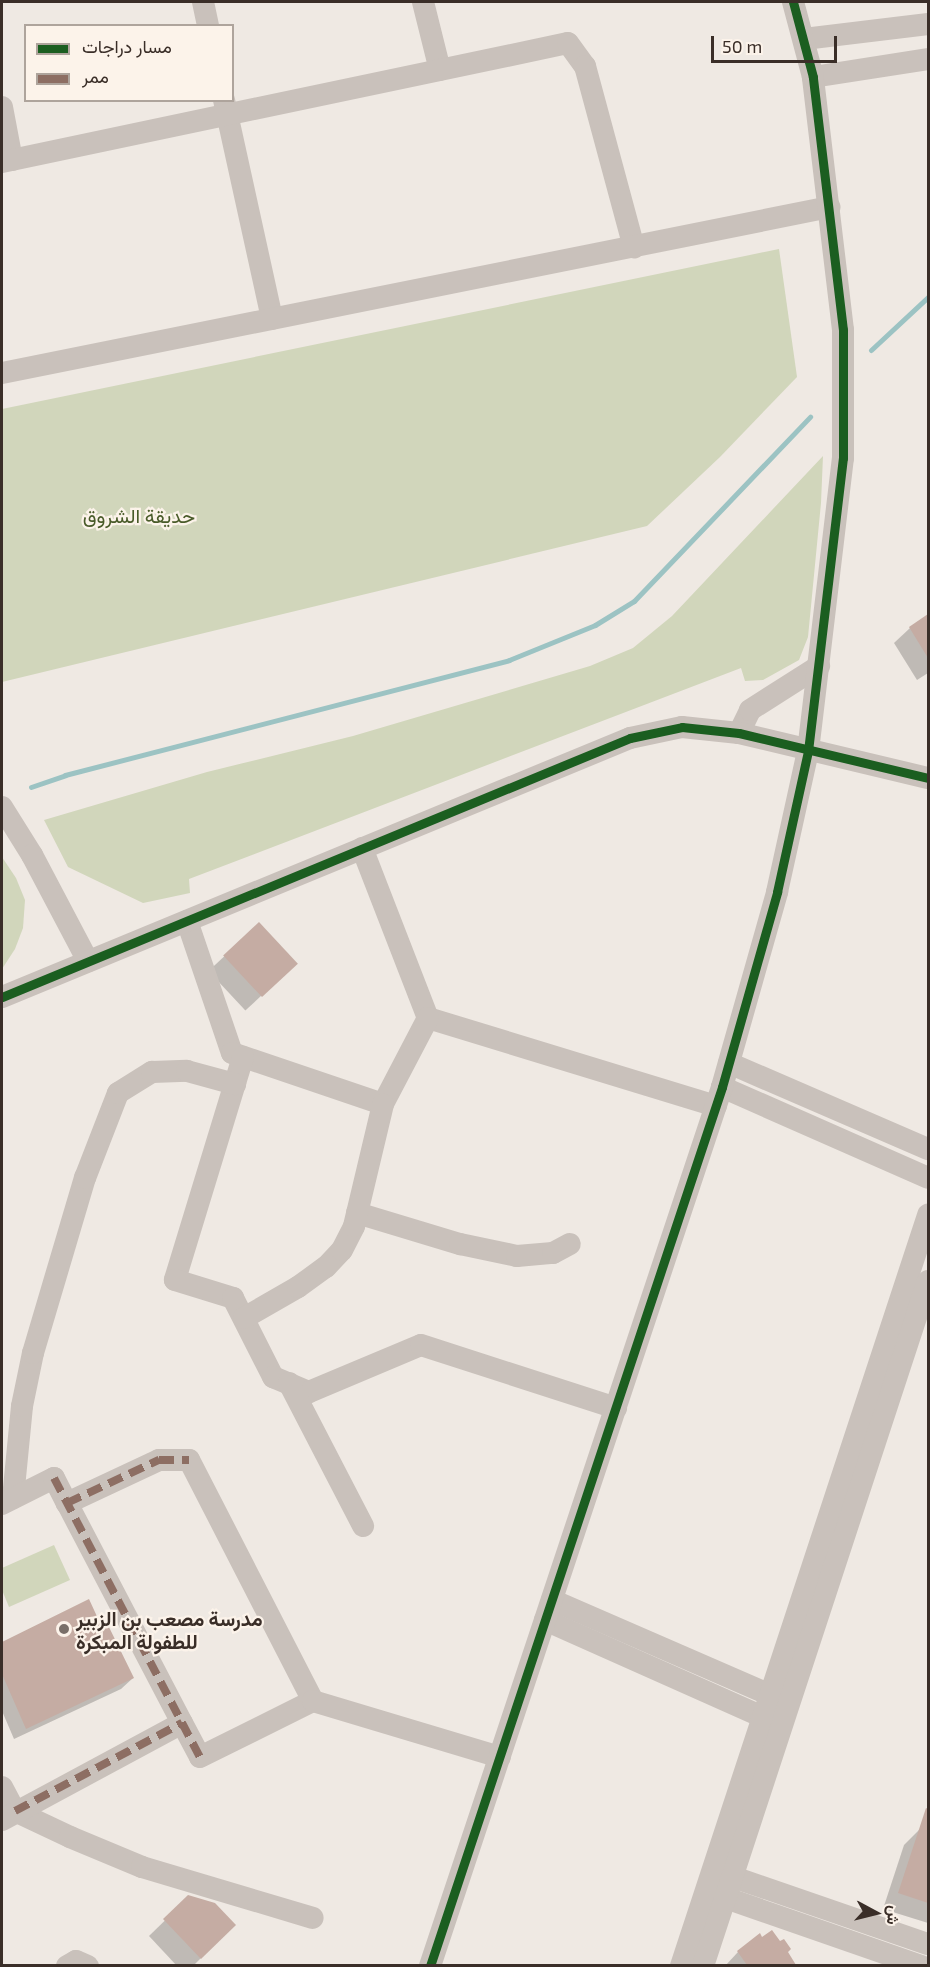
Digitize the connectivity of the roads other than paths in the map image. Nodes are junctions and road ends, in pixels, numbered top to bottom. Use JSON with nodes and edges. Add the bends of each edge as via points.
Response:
{"nodes":[{"id":1,"x":203,"y":2,"type":"edge"},
{"id":2,"x":423,"y":2,"type":"edge"},
{"id":3,"x":793,"y":2,"type":"edge"},
{"id":4,"x":208,"y":24,"type":"edge"},
{"id":5,"x":928,"y":24,"type":"edge"},
{"id":6,"x":804,"y":39,"type":"junction"},
{"id":7,"x":928,"y":59,"type":"edge"},
{"id":8,"x":440,"y":70,"type":"junction"},
{"id":9,"x":813,"y":77,"type":"junction"},
{"id":10,"x":2,"y":107,"type":"edge"},
{"id":11,"x":226,"y":107,"type":"edge"},
{"id":12,"x":7,"y":160,"type":"edge"},
{"id":13,"x":830,"y":207,"type":"junction"},
{"id":14,"x":634,"y":246,"type":"junction"},
{"id":15,"x":272,"y":319,"type":"junction"},
{"id":16,"x":2,"y":373,"type":"edge"},
{"id":17,"x":819,"y":666,"type":"junction"},
{"id":18,"x":739,"y":733,"type":"junction"},
{"id":19,"x":808,"y":751,"type":"junction"},
{"id":20,"x":928,"y":778,"type":"edge"},
{"id":21,"x":2,"y":807,"type":"edge"},
{"id":22,"x":362,"y":848,"type":"junction"},
{"id":23,"x":187,"y":921,"type":"junction"},
{"id":24,"x":88,"y":961,"type":"junction"},
{"id":25,"x":2,"y":997,"type":"edge"},
{"id":26,"x":428,"y":1018,"type":"junction"},
{"id":27,"x":243,"y":1057,"type":"junction"},
{"id":28,"x":729,"y":1063,"type":"junction"},
{"id":29,"x":235,"y":1084,"type":"junction"},
{"id":30,"x":719,"y":1097,"type":"junction"},
{"id":31,"x":383,"y":1104,"type":"junction"},
{"id":32,"x":928,"y":1149,"type":"edge"},
{"id":33,"x":928,"y":1178,"type":"edge"},
{"id":34,"x":357,"y":1213,"type":"junction"},
{"id":35,"x":928,"y":1215,"type":"edge"},
{"id":36,"x":570,"y":1244,"type":"dead end"},
{"id":37,"x":928,"y":1281,"type":"edge"},
{"id":38,"x":244,"y":1318,"type":"junction"},
{"id":39,"x":289,"y":1383,"type":"junction"},
{"id":40,"x":616,"y":1408,"type":"junction"},
{"id":41,"x":7,"y":1501,"type":"edge"},
{"id":42,"x":67,"y":1503,"type":"junction"},
{"id":43,"x":363,"y":1526,"type":"dead end"},
{"id":44,"x":549,"y":1610,"type":"junction"},
{"id":45,"x":770,"y":1695,"type":"junction"},
{"id":46,"x":313,"y":1701,"type":"junction"},
{"id":47,"x":786,"y":1715,"type":"junction"},
{"id":48,"x":763,"y":1717,"type":"junction"},
{"id":49,"x":182,"y":1723,"type":"junction"},
{"id":50,"x":500,"y":1757,"type":"junction"},
{"id":51,"x":2,"y":1787,"type":"edge"},
{"id":52,"x":8,"y":1816,"type":"edge"},
{"id":53,"x":722,"y":1886,"type":"junction"},
{"id":54,"x":313,"y":1918,"type":"dead end"},
{"id":55,"x":928,"y":1944,"type":"edge"},
{"id":56,"x":67,"y":1965,"type":"edge"},
{"id":57,"x":88,"y":1965,"type":"edge"},
{"id":58,"x":430,"y":1965,"type":"edge"},
{"id":59,"x":681,"y":1965,"type":"edge"},
{"id":60,"x":703,"y":1965,"type":"edge"},
{"id":61,"x":921,"y":1965,"type":"edge"}],
"edges":[{"from":1,"to":4,"type":"street"},
{"from":2,"to":8,"type":"street"},
{"from":3,"to":6,"type":"street"},
{"from":5,"to":6,"type":"street"},
{"from":6,"to":9,"type":"street"},
{"from":7,"to":9,"type":"street"},
{"from":8,"to":11,"type":"street"},
{"from":8,"to":14,"type":"street","via":[[568,43],[585,66]]},
{"from":9,"to":13,"type":"street"},
{"from":10,"to":12,"type":"street"},
{"from":11,"to":12,"type":"street"},
{"from":11,"to":15,"type":"street"},
{"from":13,"to":14,"type":"street"},
{"from":13,"to":17,"type":"street","via":[[843,330],[843,458]]},
{"from":14,"to":15,"type":"street"},
{"from":15,"to":16,"type":"street"},
{"from":17,"to":18,"type":"street","via":[[750,710]]},
{"from":17,"to":19,"type":"street"},
{"from":18,"to":19,"type":"street"},
{"from":18,"to":22,"type":"street","via":[[682,727],[630,738]]},
{"from":19,"to":20,"type":"street"},
{"from":19,"to":28,"type":"street","via":[[777,892]]},
{"from":21,"to":24,"type":"street"},
{"from":22,"to":23,"type":"street"},
{"from":22,"to":26,"type":"street"},
{"from":23,"to":24,"type":"street"},
{"from":23,"to":27,"type":"street","via":[[232,1053]]},
{"from":24,"to":25,"type":"street"},
{"from":26,"to":30,"type":"street"},
{"from":26,"to":31,"type":"street"},
{"from":27,"to":29,"type":"street"},
{"from":27,"to":31,"type":"street"},
{"from":28,"to":30,"type":"street"},
{"from":28,"to":32,"type":"street"},
{"from":29,"to":38,"type":"street","via":[[175,1280],[233,1298]]},
{"from":29,"to":41,"type":"street","via":[[187,1071],[152,1072],[118,1093],[85,1179],[33,1353]]},
{"from":30,"to":33,"type":"street"},
{"from":30,"to":40,"type":"street"},
{"from":31,"to":34,"type":"street"},
{"from":34,"to":36,"type":"street","via":[[460,1244],[517,1256],[553,1253]]},
{"from":34,"to":38,"type":"street","via":[[342,1250],[326,1267]]},
{"from":35,"to":45,"type":"street"},
{"from":37,"to":47,"type":"street"},
{"from":38,"to":39,"type":"street","via":[[273,1377]]},
{"from":39,"to":40,"type":"street","via":[[309,1392],[421,1346]]},
{"from":39,"to":43,"type":"street"},
{"from":40,"to":44,"type":"street"},
{"from":41,"to":42,"type":"street","via":[[54,1478]]},
{"from":42,"to":46,"type":"street","via":[[159,1460],[189,1461]]},
{"from":42,"to":49,"type":"street"},
{"from":44,"to":45,"type":"street"},
{"from":44,"to":48,"type":"street"},
{"from":44,"to":50,"type":"street"},
{"from":45,"to":47,"type":"street"},
{"from":45,"to":48,"type":"street"},
{"from":46,"to":49,"type":"street","via":[[200,1756]]},
{"from":46,"to":50,"type":"street"},
{"from":47,"to":48,"type":"street"},
{"from":47,"to":53,"type":"street"},
{"from":48,"to":53,"type":"street"},
{"from":49,"to":52,"type":"street"},
{"from":50,"to":58,"type":"street"},
{"from":51,"to":52,"type":"street"},
{"from":52,"to":54,"type":"street","via":[[142,1867]]},
{"from":53,"to":55,"type":"street"},
{"from":53,"to":59,"type":"street"},
{"from":53,"to":60,"type":"street"},
{"from":53,"to":61,"type":"street"},
{"from":56,"to":57,"type":"street","via":[[76,1961]]}]}
